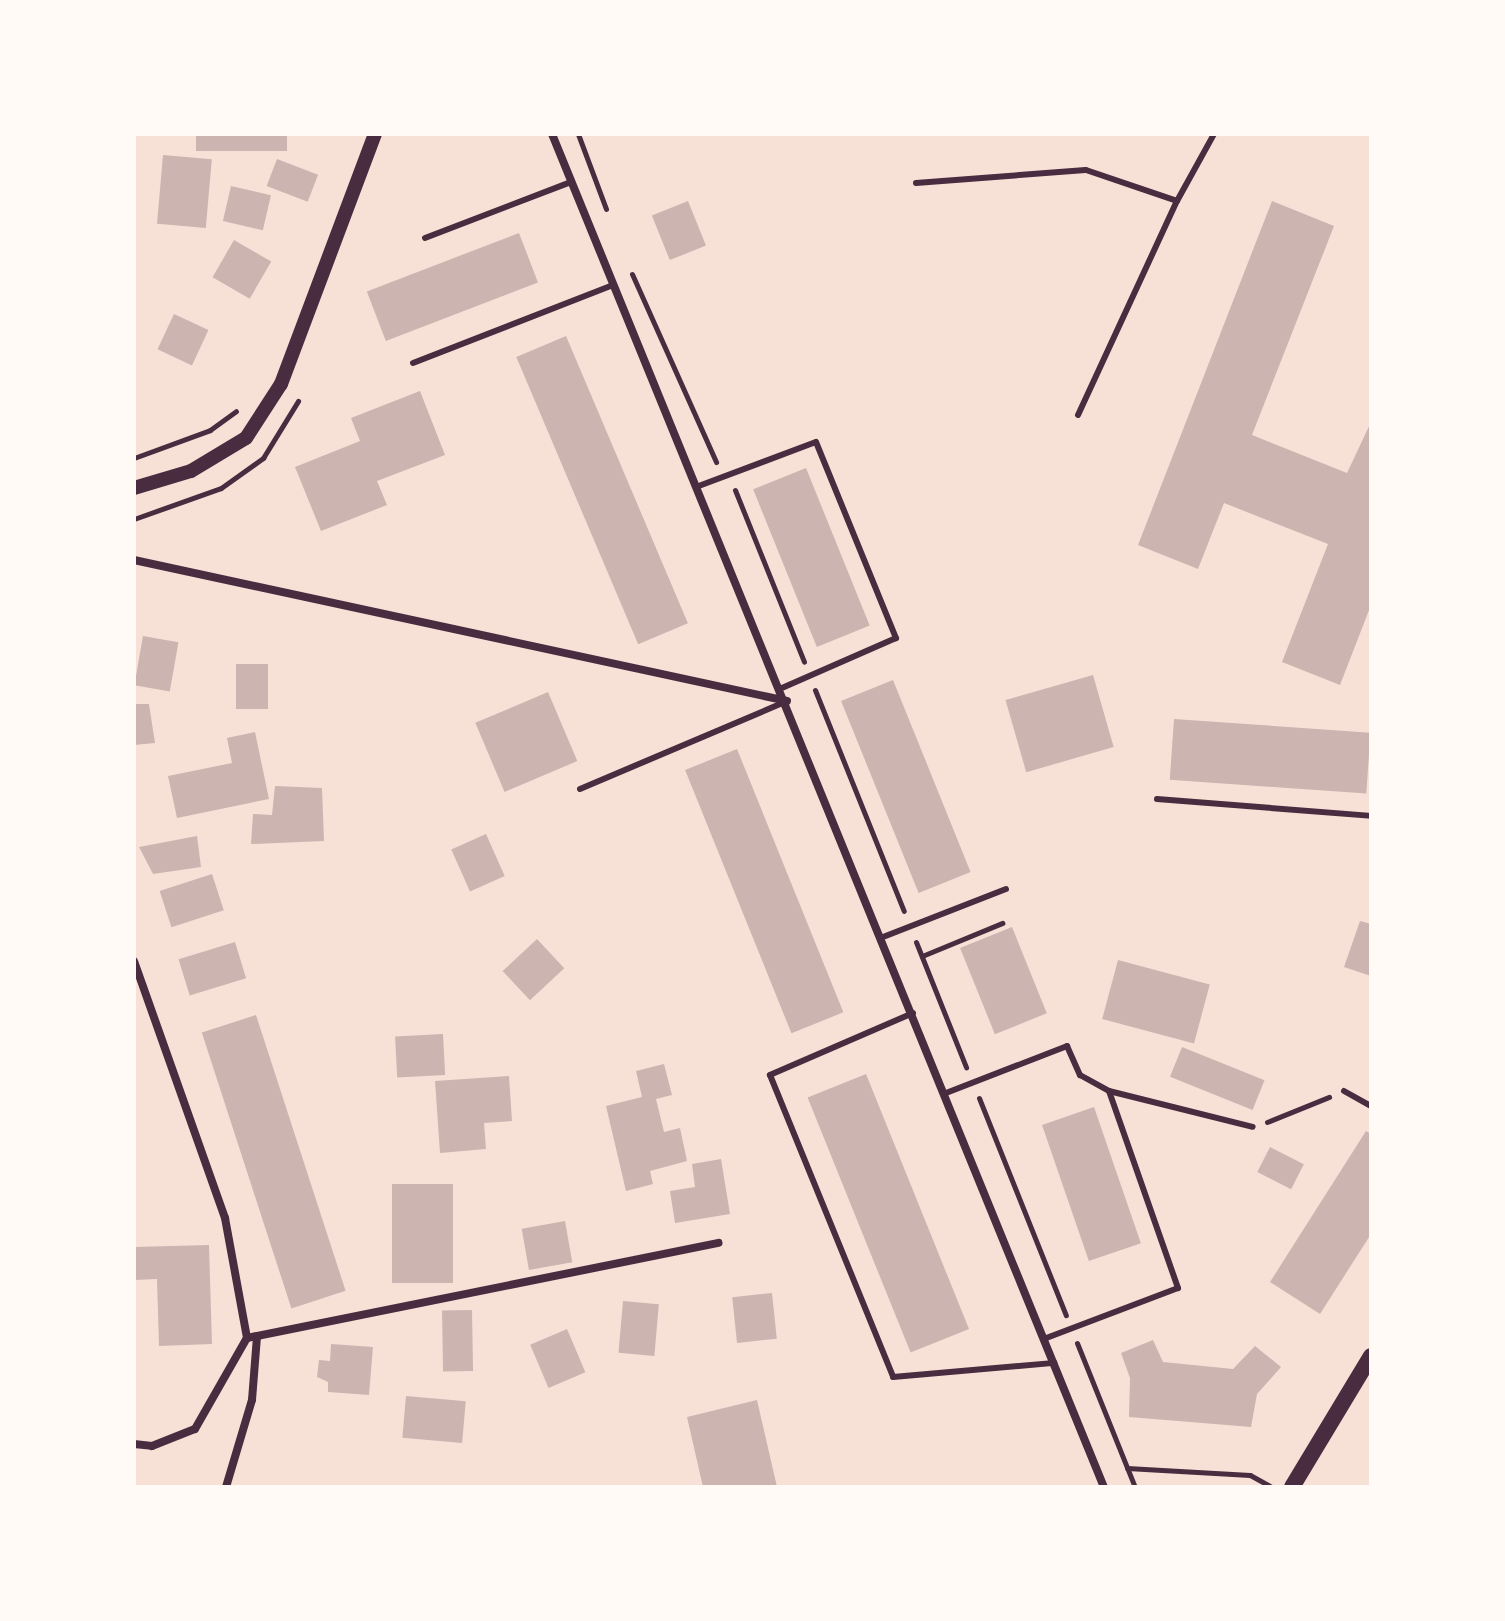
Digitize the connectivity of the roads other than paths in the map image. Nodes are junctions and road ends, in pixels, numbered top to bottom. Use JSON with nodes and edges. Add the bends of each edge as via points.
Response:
{"nodes":[{"id":1,"x":375,"y":134,"type":"edge"},
{"id":2,"x":552,"y":134,"type":"edge"},
{"id":3,"x":1214,"y":134,"type":"edge"},
{"id":4,"x":571,"y":182,"type":"junction"},
{"id":5,"x":916,"y":183,"type":"dead end"},
{"id":6,"x":1177,"y":201,"type":"junction"},
{"id":7,"x":425,"y":238,"type":"dead end"},
{"id":8,"x":611,"y":286,"type":"junction"},
{"id":9,"x":413,"y":363,"type":"dead end"},
{"id":10,"x":1078,"y":415,"type":"dead end"},
{"id":11,"x":696,"y":487,"type":"junction"},
{"id":12,"x":134,"y":488,"type":"edge"},
{"id":13,"x":134,"y":560,"type":"edge"},
{"id":14,"x":782,"y":688,"type":"junction"},
{"id":15,"x":787,"y":701,"type":"junction"},
{"id":16,"x":580,"y":789,"type":"dead end"},
{"id":17,"x":1157,"y":799,"type":"dead end"},
{"id":18,"x":1371,"y":816,"type":"edge"},
{"id":19,"x":1006,"y":889,"type":"dead end"},
{"id":20,"x":883,"y":937,"type":"junction"},
{"id":21,"x":134,"y":961,"type":"edge"},
{"id":22,"x":913,"y":1013,"type":"junction"},
{"id":23,"x":1109,"y":1091,"type":"junction"},
{"id":24,"x":1344,"y":1091,"type":"road end"},
{"id":25,"x":946,"y":1093,"type":"junction"},
{"id":26,"x":1371,"y":1106,"type":"edge"},
{"id":27,"x":1253,"y":1127,"type":"road end"},
{"id":28,"x":719,"y":1243,"type":"dead end"},
{"id":29,"x":252,"y":1337,"type":"junction"},
{"id":30,"x":1044,"y":1339,"type":"junction"},
{"id":31,"x":1371,"y":1356,"type":"edge"},
{"id":32,"x":1054,"y":1363,"type":"junction"},
{"id":33,"x":134,"y":1444,"type":"edge"},
{"id":34,"x":226,"y":1487,"type":"edge"},
{"id":35,"x":1104,"y":1487,"type":"edge"},
{"id":36,"x":1292,"y":1487,"type":"edge"}],
"edges":[{"from":1,"to":12,"type":"street","via":[[281,384],[246,438],[191,471]]},
{"from":2,"to":4,"type":"street"},
{"from":3,"to":6,"type":"lane"},
{"from":4,"to":7,"type":"lane"},
{"from":4,"to":8,"type":"street"},
{"from":5,"to":6,"type":"lane","via":[[1086,170]]},
{"from":6,"to":10,"type":"lane"},
{"from":8,"to":9,"type":"lane"},
{"from":8,"to":11,"type":"street"},
{"from":11,"to":14,"type":"street"},
{"from":11,"to":14,"type":"lane","via":[[816,442],[896,638]]},
{"from":13,"to":15,"type":"street"},
{"from":14,"to":15,"type":"street"},
{"from":15,"to":16,"type":"lane"},
{"from":15,"to":20,"type":"street"},
{"from":17,"to":18,"type":"lane"},
{"from":19,"to":20,"type":"lane"},
{"from":20,"to":22,"type":"street"},
{"from":21,"to":29,"type":"street","via":[[225,1218]]},
{"from":22,"to":25,"type":"street"},
{"from":22,"to":32,"type":"lane","via":[[770,1075],[893,1377]]},
{"from":23,"to":25,"type":"lane","via":[[1080,1075],[1067,1046]]},
{"from":23,"to":27,"type":"lane"},
{"from":23,"to":30,"type":"lane","via":[[1178,1288]]},
{"from":24,"to":26,"type":"lane"},
{"from":25,"to":30,"type":"street"},
{"from":28,"to":29,"type":"street"},
{"from":29,"to":33,"type":"street","via":[[195,1429],[152,1446]]},
{"from":29,"to":34,"type":"street","via":[[252,1400]]},
{"from":30,"to":32,"type":"street"},
{"from":31,"to":36,"type":"main road"},
{"from":32,"to":35,"type":"street"}]}
